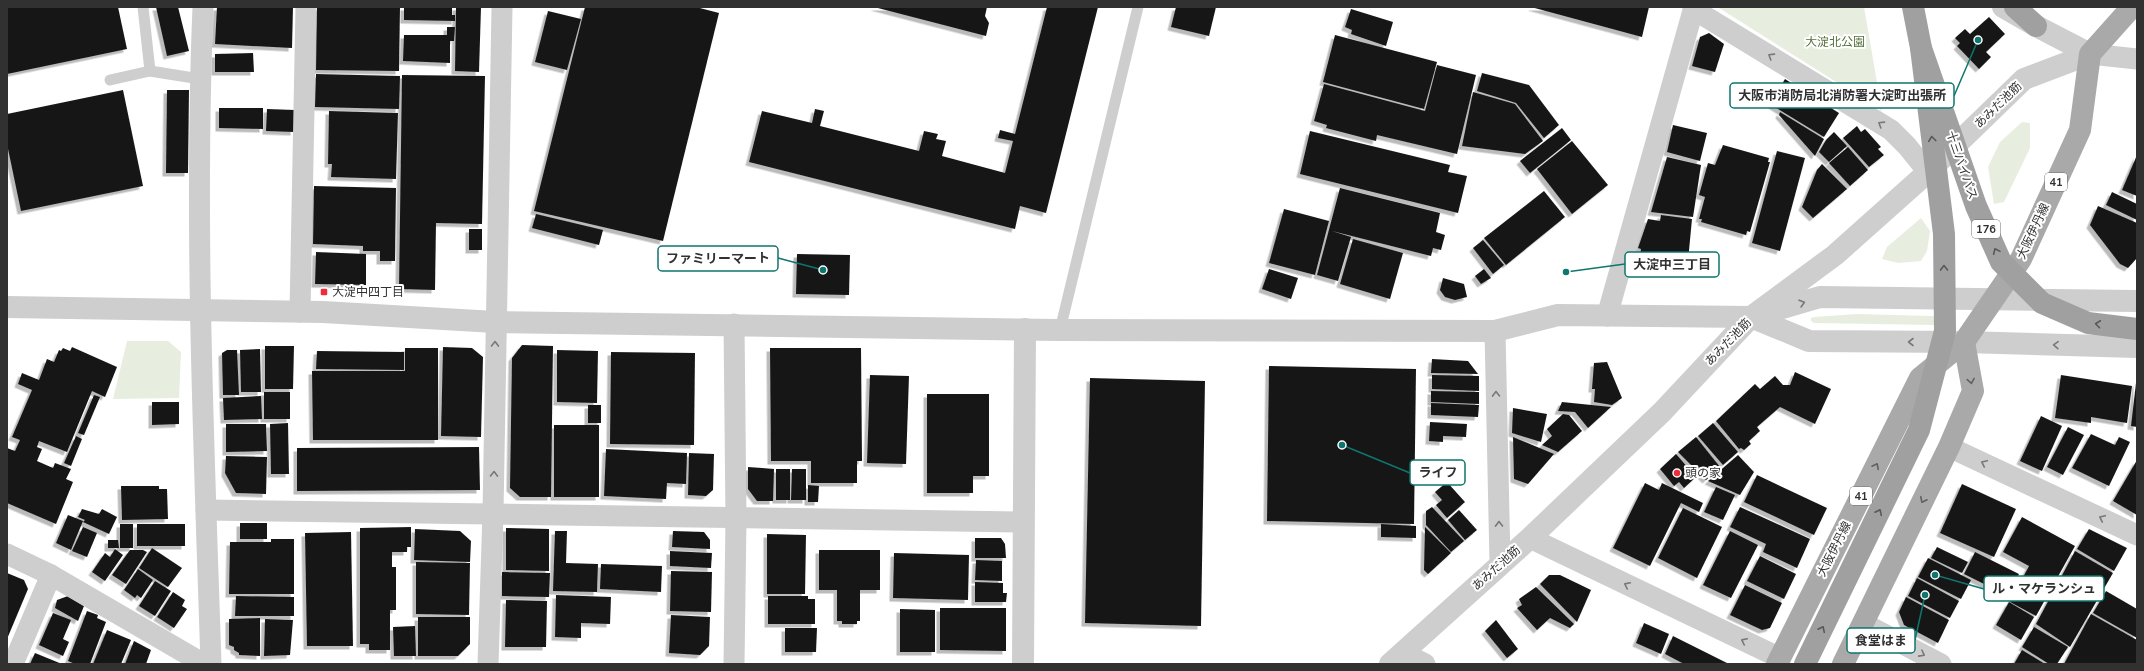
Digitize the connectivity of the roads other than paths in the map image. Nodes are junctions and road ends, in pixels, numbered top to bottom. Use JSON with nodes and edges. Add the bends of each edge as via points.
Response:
{"nodes":[{"id":1,"x":143,"y":7,"type":"edge"},
{"id":2,"x":203,"y":7,"type":"edge"},
{"id":3,"x":306,"y":7,"type":"edge"},
{"id":4,"x":502,"y":7,"type":"edge"},
{"id":5,"x":1138,"y":7,"type":"edge"},
{"id":6,"x":1913,"y":7,"type":"edge"},
{"id":7,"x":2003,"y":7,"type":"edge"},
{"id":8,"x":2015,"y":7,"type":"edge"},
{"id":9,"x":2132,"y":7,"type":"edge"},
{"id":10,"x":1694,"y":8,"type":"edge"},
{"id":11,"x":2036,"y":26,"type":"junction"},
{"id":12,"x":1921,"y":48,"type":"junction"},
{"id":13,"x":2090,"y":54,"type":"junction"},
{"id":14,"x":2137,"y":59,"type":"edge"},
{"id":15,"x":150,"y":71,"type":"junction"},
{"id":16,"x":200,"y":79,"type":"junction"},
{"id":17,"x":110,"y":80,"type":"dead end"},
{"id":18,"x":1928,"y":172,"type":"junction"},
{"id":19,"x":1993,"y":300,"type":"junction"},
{"id":20,"x":2137,"y":301,"type":"edge"},
{"id":21,"x":7,"y":308,"type":"edge"},
{"id":22,"x":200,"y":312,"type":"junction"},
{"id":23,"x":300,"y":312,"type":"junction"},
{"id":24,"x":1607,"y":316,"type":"junction"},
{"id":25,"x":1751,"y":318,"type":"junction"},
{"id":26,"x":495,"y":322,"type":"junction"},
{"id":27,"x":734,"y":324,"type":"junction"},
{"id":28,"x":1025,"y":329,"type":"junction"},
{"id":29,"x":2137,"y":329,"type":"edge"},
{"id":30,"x":1060,"y":330,"type":"junction"},
{"id":31,"x":1495,"y":331,"type":"junction"},
{"id":32,"x":1964,"y":342,"type":"junction"},
{"id":33,"x":2137,"y":347,"type":"edge"},
{"id":34,"x":1949,"y":447,"type":"junction"},
{"id":35,"x":206,"y":510,"type":"junction"},
{"id":36,"x":493,"y":513,"type":"junction"},
{"id":37,"x":736,"y":519,"type":"junction"},
{"id":38,"x":1022,"y":522,"type":"junction"},
{"id":39,"x":2137,"y":535,"type":"edge"},
{"id":40,"x":1530,"y":538,"type":"junction"},
{"id":41,"x":7,"y":554,"type":"edge"},
{"id":42,"x":1500,"y":563,"type":"junction"},
{"id":43,"x":51,"y":575,"type":"junction"},
{"id":44,"x":1863,"y":623,"type":"junction"},
{"id":45,"x":1396,"y":658,"type":"edge"},
{"id":46,"x":1778,"y":661,"type":"edge"},
{"id":47,"x":13,"y":664,"type":"edge"},
{"id":48,"x":204,"y":664,"type":"edge"},
{"id":49,"x":211,"y":664,"type":"edge"},
{"id":50,"x":488,"y":664,"type":"edge"},
{"id":51,"x":734,"y":664,"type":"edge"},
{"id":52,"x":1023,"y":664,"type":"edge"},
{"id":53,"x":1426,"y":664,"type":"edge"},
{"id":54,"x":1806,"y":664,"type":"edge"},
{"id":55,"x":1843,"y":664,"type":"edge"},
{"id":56,"x":1942,"y":664,"type":"edge"}],
"edges":[{"from":1,"to":15,"type":"lane"},
{"from":2,"to":16,"type":"street"},
{"from":3,"to":23,"type":"street"},
{"from":4,"to":26,"type":"street"},
{"from":5,"to":30,"type":"lane"},
{"from":6,"to":12,"type":"highway","name":"十三バイパス","number":"176"},
{"from":7,"to":11,"type":"street"},
{"from":8,"to":11,"type":"highway"},
{"from":9,"to":13,"type":"main road"},
{"from":18,"to":10,"type":"street","one_way":true,"via":[[1891,130]]},
{"from":10,"to":24,"type":"street"},
{"from":11,"to":13,"type":"street"},
{"from":29,"to":12,"type":"highway","name":"十三バイパス","number":"176","one_way":true,"via":[[2088,323],[2042,303],[2001,262],[1976,206]]},
{"from":54,"to":12,"type":"highway","one_way":true,"via":[[1919,430],[1945,331],[1944,234]]},
{"from":13,"to":14,"type":"street"},
{"from":13,"to":18,"type":"street","name":"あみだ池筋","via":[[2024,79]]},
{"from":13,"to":19,"type":"main road","name":"大阪伊丹線","number":"41","via":[[2080,130],[2021,259]]},
{"from":15,"to":16,"type":"lane"},
{"from":15,"to":17,"type":"lane"},
{"from":16,"to":22,"type":"street"},
{"from":18,"to":25,"type":"street","name":"あみだ池筋","via":[[1835,255]]},
{"from":19,"to":20,"type":"street"},
{"from":25,"to":19,"type":"street","one_way":true,"via":[[1820,297]]},
{"from":19,"to":32,"type":"main road","name":"大阪伊丹線","number":"41"},
{"from":21,"to":22,"type":"street"},
{"from":22,"to":23,"type":"street"},
{"from":22,"to":35,"type":"street"},
{"from":23,"to":26,"type":"street"},
{"from":24,"to":25,"type":"street"},
{"from":24,"to":31,"type":"street","via":[[1558,316]]},
{"from":32,"to":25,"type":"street","one_way":true,"via":[[1809,341]]},
{"from":25,"to":40,"type":"street","name":"あみだ池筋","via":[[1662,412]]},
{"from":26,"to":27,"type":"street"},
{"from":36,"to":26,"type":"street","one_way":true},
{"from":27,"to":28,"type":"street"},
{"from":27,"to":37,"type":"street"},
{"from":28,"to":30,"type":"street"},
{"from":28,"to":38,"type":"street"},
{"from":30,"to":31,"type":"street"},
{"from":42,"to":31,"type":"street","one_way":true},
{"from":33,"to":32,"type":"street","one_way":true},
{"from":32,"to":34,"type":"main road","one_way":true,"via":[[1973,391]]},
{"from":46,"to":32,"type":"main road","name":"大阪伊丹線","number":"41","one_way":true,"via":[[1920,378]]},
{"from":39,"to":34,"type":"street","one_way":true},
{"from":34,"to":44,"type":"main road","one_way":true},
{"from":35,"to":36,"type":"street"},
{"from":35,"to":49,"type":"street"},
{"from":36,"to":37,"type":"street"},
{"from":36,"to":50,"type":"street"},
{"from":37,"to":38,"type":"street"},
{"from":37,"to":51,"type":"street"},
{"from":38,"to":52,"type":"street"},
{"from":40,"to":42,"type":"street","name":"あみだ池筋"},
{"from":46,"to":40,"type":"street","one_way":true},
{"from":41,"to":43,"type":"street"},
{"from":42,"to":45,"type":"street","name":"あみだ池筋"},
{"from":43,"to":47,"type":"street"},
{"from":43,"to":48,"type":"street"},
{"from":44,"to":55,"type":"main road"},
{"from":44,"to":56,"type":"street","one_way":true},
{"from":45,"to":53,"type":"street"}]}
